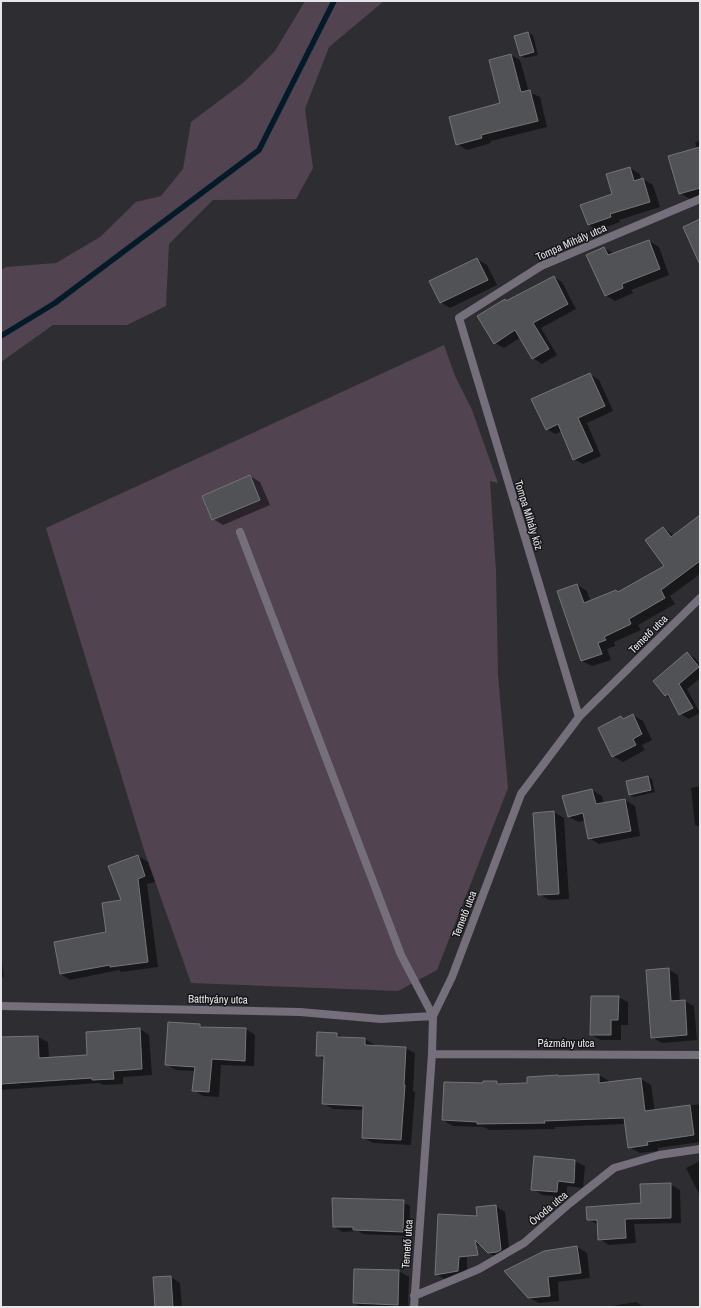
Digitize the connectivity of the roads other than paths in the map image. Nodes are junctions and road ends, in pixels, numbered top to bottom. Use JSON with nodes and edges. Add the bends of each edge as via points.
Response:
{"nodes":[{"id":1,"x":700,"y":199,"type":"edge"},
{"id":2,"x":459,"y":318,"type":"joint"},
{"id":3,"x":240,"y":532,"type":"dead end"},
{"id":4,"x":700,"y":598,"type":"edge"},
{"id":5,"x":579,"y":717,"type":"junction"},
{"id":6,"x":1,"y":1006,"type":"edge"},
{"id":7,"x":433,"y":1016,"type":"junction"},
{"id":8,"x":432,"y":1054,"type":"junction"},
{"id":9,"x":700,"y":1055,"type":"edge"},
{"id":10,"x":700,"y":1149,"type":"edge"},
{"id":11,"x":414,"y":1296,"type":"junction"},
{"id":12,"x":414,"y":1307,"type":"edge"}],
"edges":[{"from":1,"to":2,"type":"street","name":"Tompa Mihály utca","via":[[541,266]]},
{"from":2,"to":5,"type":"street","name":"Tompa Mihály köz"},
{"from":3,"to":7,"type":"street","via":[[401,956]]},
{"from":4,"to":5,"type":"street","name":"Temető utca"},
{"from":5,"to":7,"type":"street","name":"Temető utca","via":[[521,794],[452,976]]},
{"from":6,"to":7,"type":"street","name":"Batthyány utca","via":[[300,1012],[381,1019]]},
{"from":7,"to":8,"type":"street","name":"Temető utca"},
{"from":8,"to":9,"type":"street","name":"Pázmány utca"},
{"from":8,"to":11,"type":"street","name":"Temető utca"},
{"from":10,"to":11,"type":"street","name":"Óvoda utca","via":[[659,1155],[614,1168],[524,1243],[479,1269]]},
{"from":11,"to":12,"type":"street","name":"Temető utca"}]}
